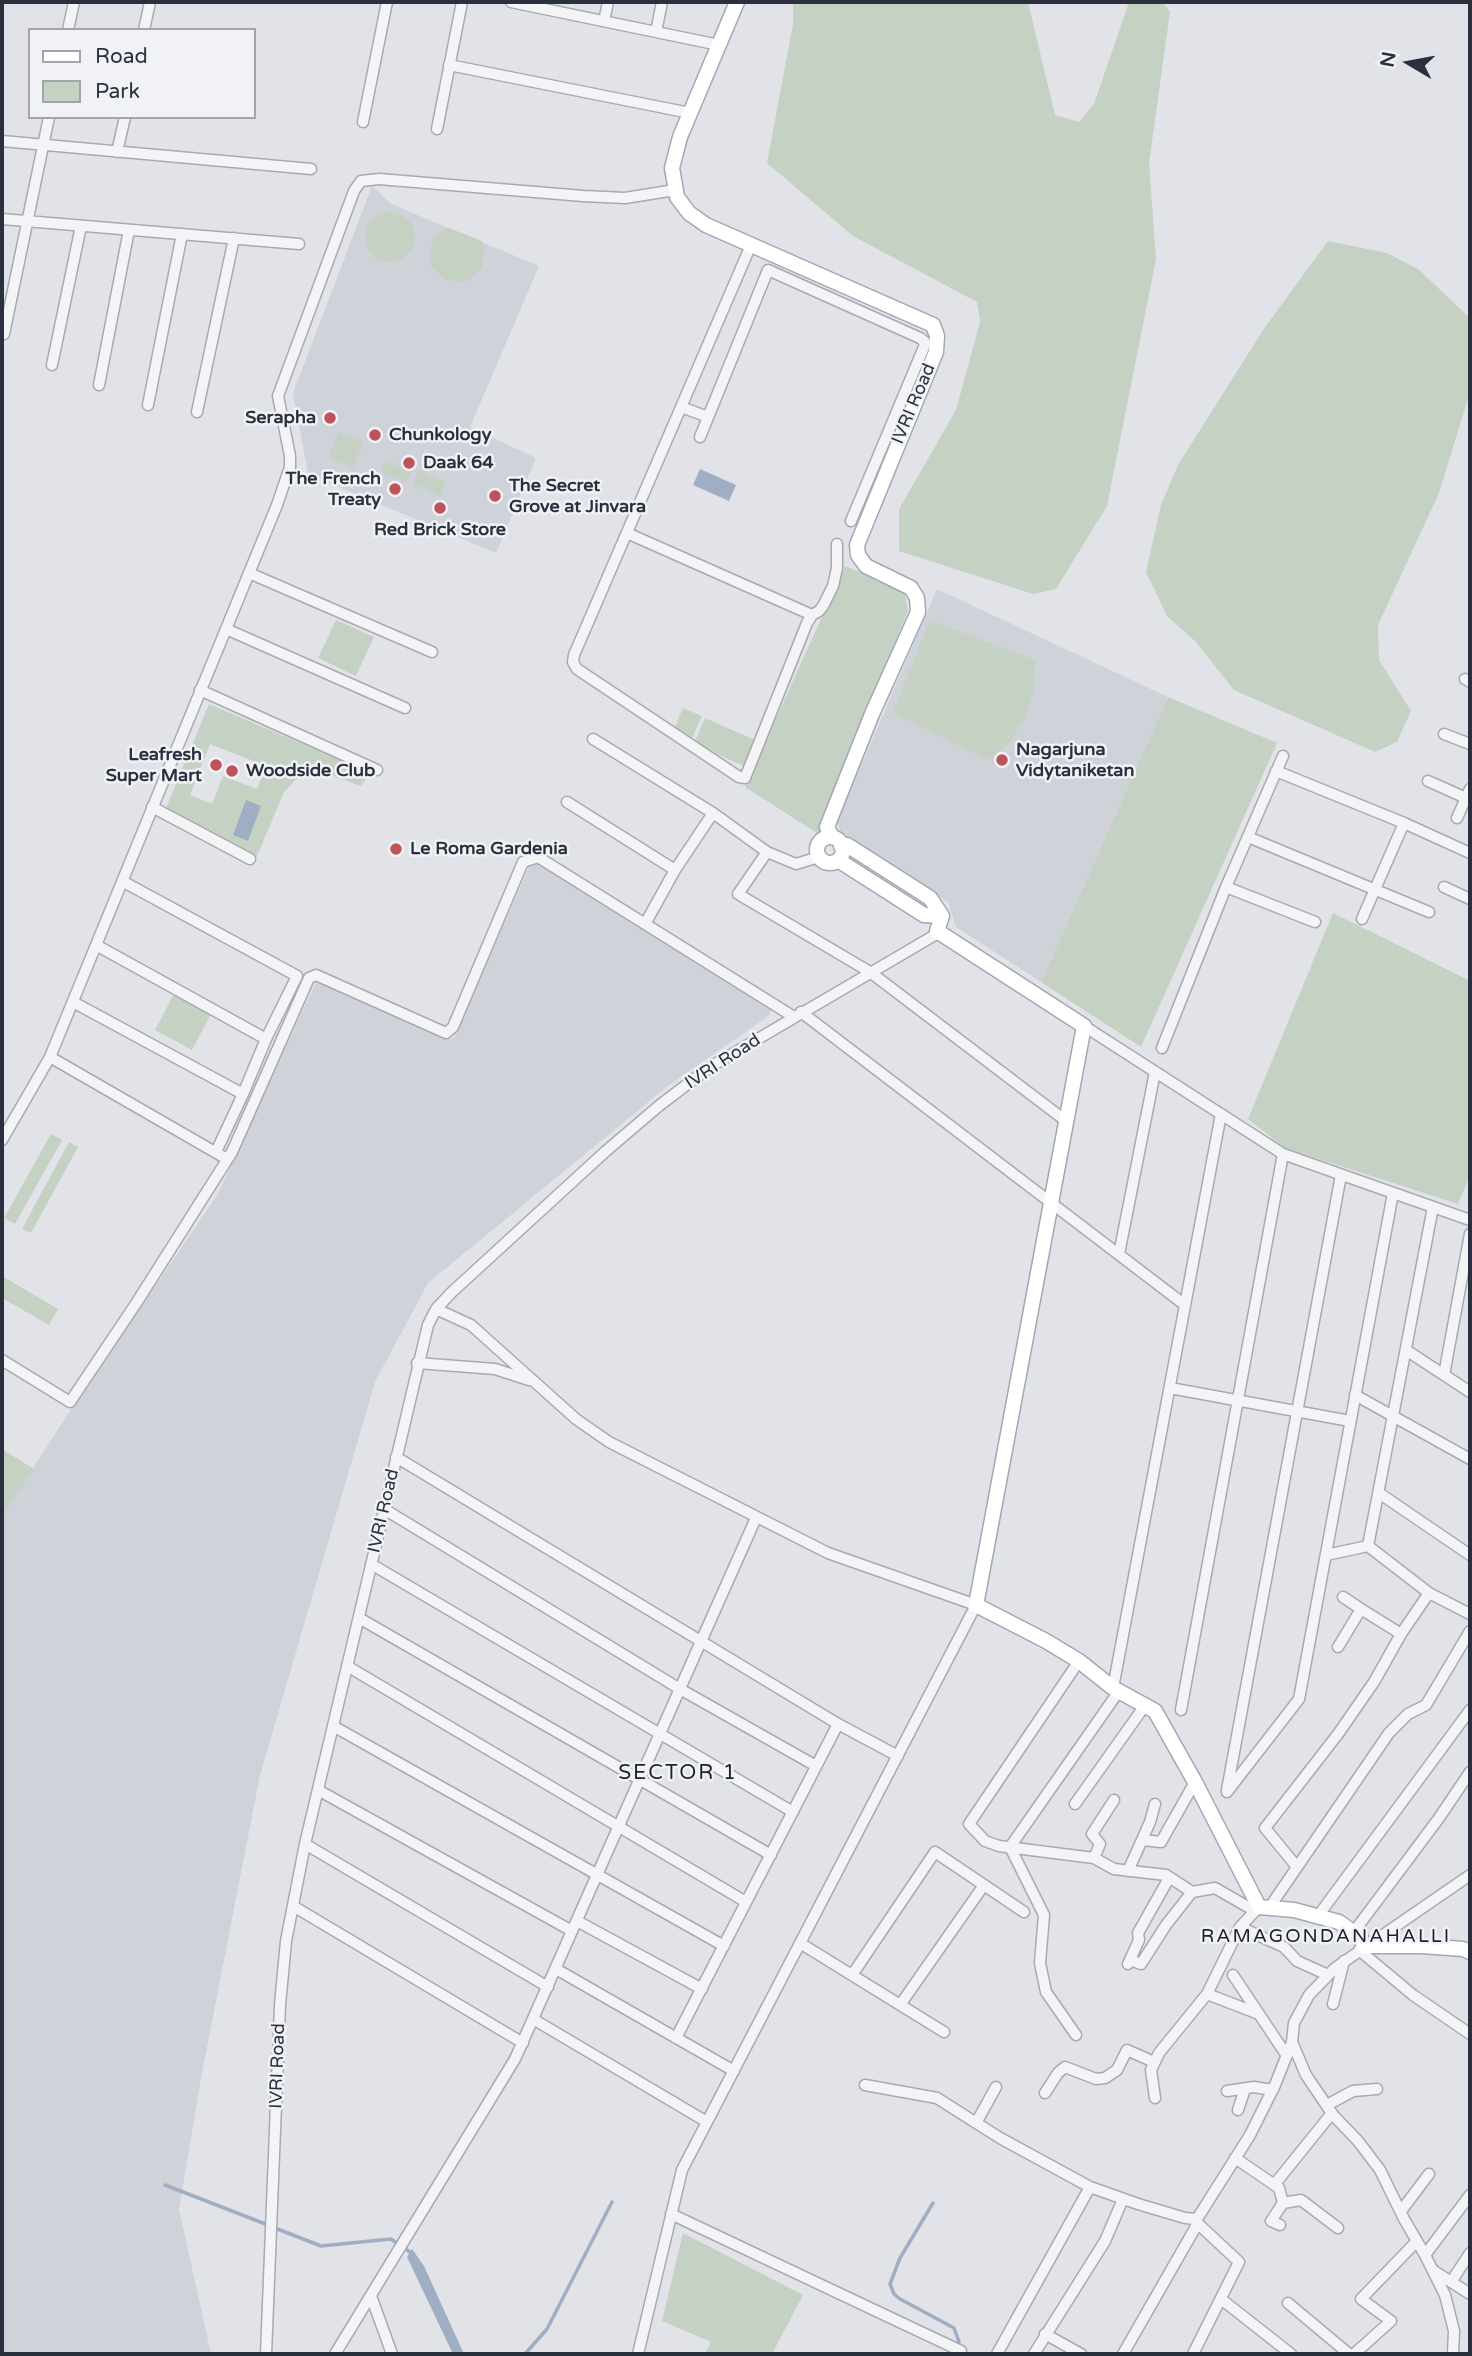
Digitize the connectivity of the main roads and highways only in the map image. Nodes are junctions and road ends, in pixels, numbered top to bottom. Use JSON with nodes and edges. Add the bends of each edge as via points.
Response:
{"nodes":[{"id":1,"x":737,"y":2,"type":"edge"},
{"id":2,"x":837,"y":848,"type":"junction"},
{"id":3,"x":1470,"y":1952,"type":"edge"}],
"edges":[{"from":1,"to":2,"type":"main road","name":"IVRI Road","via":[[680,137],[672,168],[675,190],[689,213],[706,225],[933,325],[938,341],[883,462],[858,540],[857,550],[866,566],[911,588],[918,607],[827,827]]},
{"from":2,"to":2,"type":"main road","via":[[820,842],[819,857],[827,863]]},
{"from":2,"to":3,"type":"main road","via":[[847,845],[930,898],[939,924],[1084,1026],[976,1605],[1046,1641],[1155,1711],[1261,1908],[1294,1910],[1339,1922],[1361,1938],[1362,1948],[1422,1946]]}]}
